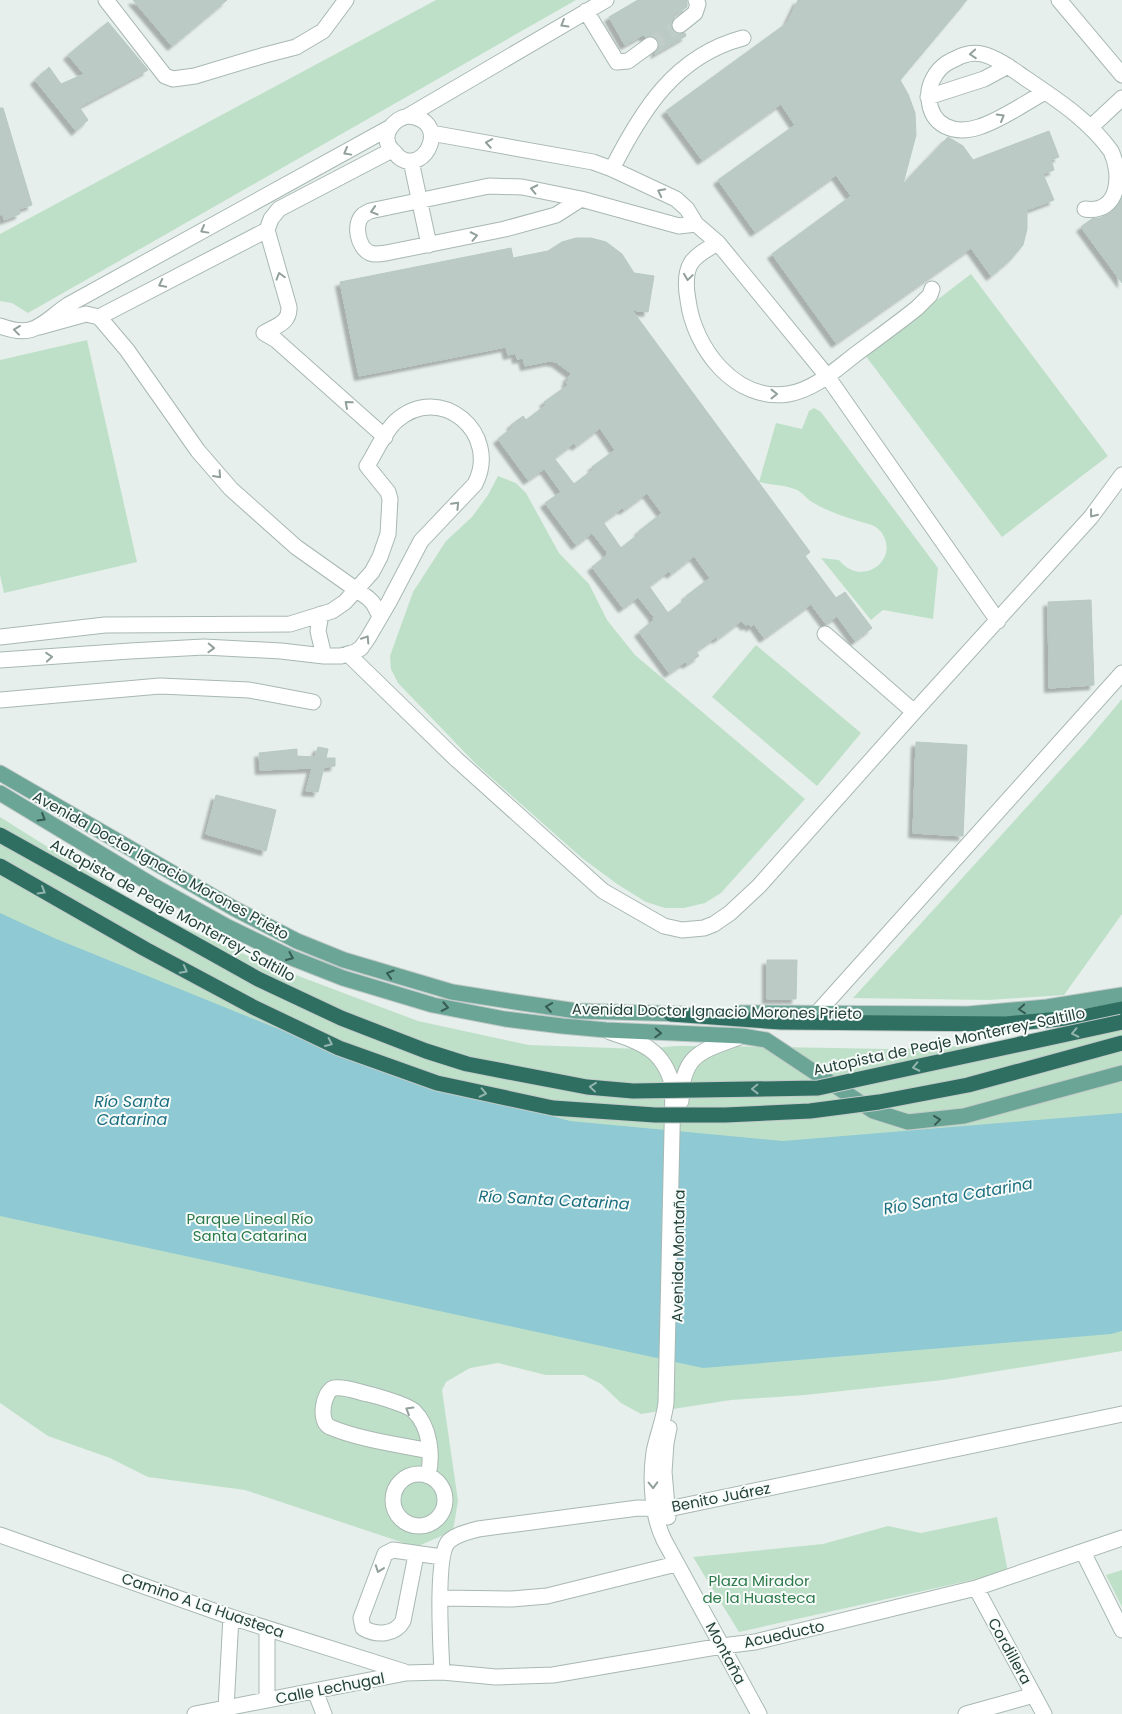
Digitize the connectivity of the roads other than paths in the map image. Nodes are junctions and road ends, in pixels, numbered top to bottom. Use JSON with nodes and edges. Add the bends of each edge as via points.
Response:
{"nodes":[{"id":1,"x":106,"y":0,"type":"edge"},
{"id":2,"x":346,"y":0,"type":"edge"},
{"id":3,"x":606,"y":0,"type":"edge"},
{"id":4,"x":696,"y":0,"type":"edge"},
{"id":5,"x":1059,"y":0,"type":"edge"},
{"id":6,"x":586,"y":11,"type":"junction"},
{"id":7,"x":680,"y":25,"type":"tunnel mouth"},
{"id":8,"x":743,"y":38,"type":"dead end"},
{"id":9,"x":650,"y":45,"type":"tunnel mouth"},
{"id":10,"x":1008,"y":66,"type":"junction"},
{"id":11,"x":1122,"y":75,"type":"edge"},
{"id":12,"x":1045,"y":92,"type":"junction"},
{"id":13,"x":928,"y":97,"type":"junction"},
{"id":14,"x":1122,"y":98,"type":"edge"},
{"id":15,"x":408,"y":116,"type":"junction"},
{"id":16,"x":1091,"y":127,"type":"junction"},
{"id":17,"x":389,"y":128,"type":"junction"},
{"id":18,"x":432,"y":133,"type":"junction"},
{"id":19,"x":392,"y":150,"type":"junction"},
{"id":20,"x":1117,"y":150,"type":"edge"},
{"id":21,"x":411,"y":161,"type":"junction"},
{"id":22,"x":612,"y":168,"type":"junction"},
{"id":23,"x":581,"y":199,"type":"junction"},
{"id":24,"x":419,"y":200,"type":"junction"},
{"id":25,"x":1085,"y":209,"type":"dead end"},
{"id":26,"x":696,"y":224,"type":"junction"},
{"id":27,"x":267,"y":230,"type":"junction"},
{"id":28,"x":718,"y":242,"type":"junction"},
{"id":29,"x":429,"y":245,"type":"junction"},
{"id":30,"x":932,"y":289,"type":"dead end"},
{"id":31,"x":99,"y":317,"type":"junction"},
{"id":32,"x":0,"y":326,"type":"edge"},
{"id":33,"x":39,"y":327,"type":"junction"},
{"id":34,"x":827,"y":376,"type":"junction"},
{"id":35,"x":384,"y":437,"type":"junction"},
{"id":36,"x":1122,"y":475,"type":"edge"},
{"id":37,"x":356,"y":589,"type":"junction"},
{"id":38,"x":321,"y":614,"type":"junction"},
{"id":39,"x":380,"y":616,"type":"junction"},
{"id":40,"x":998,"y":620,"type":"junction"},
{"id":41,"x":138,"y":624,"type":"junction"},
{"id":42,"x":826,"y":634,"type":"dead end"},
{"id":43,"x":0,"y":637,"type":"edge"},
{"id":44,"x":139,"y":650,"type":"junction"},
{"id":45,"x":348,"y":654,"type":"junction"},
{"id":46,"x":324,"y":656,"type":"junction"},
{"id":47,"x":0,"y":660,"type":"edge"},
{"id":48,"x":1122,"y":674,"type":"edge"},
{"id":49,"x":0,"y":700,"type":"edge"},
{"id":50,"x":313,"y":702,"type":"dead end"},
{"id":51,"x":914,"y":712,"type":"junction"},
{"id":52,"x":0,"y":773,"type":"edge"},
{"id":53,"x":0,"y":793,"type":"edge"},
{"id":54,"x":0,"y":835,"type":"edge"},
{"id":55,"x":0,"y":866,"type":"edge"},
{"id":56,"x":1122,"y":995,"type":"edge"},
{"id":57,"x":1122,"y":1009,"type":"edge"},
{"id":58,"x":818,"y":1012,"type":"junction"},
{"id":59,"x":671,"y":1014,"type":"junction"},
{"id":60,"x":1122,"y":1022,"type":"edge"},
{"id":61,"x":606,"y":1030,"type":"junction"},
{"id":62,"x":742,"y":1036,"type":"junction"},
{"id":63,"x":1122,"y":1042,"type":"edge"},
{"id":64,"x":1122,"y":1073,"type":"edge"},
{"id":65,"x":677,"y":1087,"type":"junction"},
{"id":66,"x":670,"y":1405,"type":"joint"},
{"id":67,"x":1122,"y":1414,"type":"edge"},
{"id":68,"x":430,"y":1451,"type":"junction"},
{"id":69,"x":428,"y":1476,"type":"junction"},
{"id":70,"x":661,"y":1508,"type":"junction"},
{"id":71,"x":437,"y":1519,"type":"junction"},
{"id":72,"x":0,"y":1535,"type":"edge"},
{"id":73,"x":1122,"y":1538,"type":"edge"},
{"id":74,"x":449,"y":1541,"type":"junction"},
{"id":75,"x":1082,"y":1552,"type":"junction"},
{"id":76,"x":416,"y":1555,"type":"junction"},
{"id":77,"x":442,"y":1557,"type":"junction"},
{"id":78,"x":676,"y":1564,"type":"junction"},
{"id":79,"x":976,"y":1588,"type":"junction"},
{"id":80,"x":440,"y":1598,"type":"junction"},
{"id":81,"x":232,"y":1617,"type":"junction"},
{"id":82,"x":267,"y":1629,"type":"junction"},
{"id":83,"x":1122,"y":1630,"type":"edge"},
{"id":84,"x":722,"y":1646,"type":"junction"},
{"id":85,"x":442,"y":1672,"type":"junction"},
{"id":86,"x":406,"y":1673,"type":"junction"},
{"id":87,"x":315,"y":1691,"type":"junction"},
{"id":88,"x":1034,"y":1695,"type":"junction"},
{"id":89,"x":267,"y":1700,"type":"junction"},
{"id":90,"x":221,"y":1711,"type":"edge"},
{"id":91,"x":195,"y":1714,"type":"edge"},
{"id":92,"x":324,"y":1714,"type":"edge"},
{"id":93,"x":759,"y":1714,"type":"edge"},
{"id":94,"x":966,"y":1714,"type":"edge"},
{"id":95,"x":1044,"y":1714,"type":"edge"}],
"edges":[{"from":1,"to":2,"type":"street","via":[[165,76],[173,79],[195,76],[296,47],[323,31]]},
{"from":3,"to":6,"type":"street"},
{"from":4,"to":7,"type":"street","via":[[695,13]]},
{"from":5,"to":11,"type":"street"},
{"from":6,"to":9,"type":"street","via":[[617,62],[628,61]]},
{"from":6,"to":15,"type":"street","one_way":true},
{"from":8,"to":22,"type":"street","via":[[722,44],[674,75],[645,110]]},
{"from":10,"to":12,"type":"street"},
{"from":10,"to":13,"type":"street","via":[[984,79]]},
{"from":10,"to":13,"type":"street","one_way":true,"via":[[983,54],[966,54],[944,65],[930,85]]},
{"from":13,"to":12,"type":"street","one_way":true,"via":[[935,118],[942,126],[965,130],[994,121]]},
{"from":12,"to":16,"type":"street"},
{"from":14,"to":16,"type":"street"},
{"from":15,"to":17,"type":"street","via":[[400,118]]},
{"from":15,"to":18,"type":"street","via":[[423,120]]},
{"from":16,"to":20,"type":"street"},
{"from":17,"to":19,"type":"street","via":[[388,146]]},
{"from":17,"to":33,"type":"street","one_way":true,"via":[[68,305]]},
{"from":18,"to":21,"type":"street","via":[[428,151]]},
{"from":22,"to":18,"type":"street","one_way":true},
{"from":19,"to":21,"type":"street","via":[[402,159]]},
{"from":19,"to":27,"type":"street","via":[[279,209]]},
{"from":20,"to":25,"type":"street","via":[[1118,192],[1106,206]]},
{"from":21,"to":24,"type":"street"},
{"from":26,"to":22,"type":"street","one_way":true,"via":[[676,199]]},
{"from":23,"to":24,"type":"street","one_way":true,"via":[[522,187],[489,186]]},
{"from":23,"to":26,"type":"street","via":[[679,226]]},
{"from":29,"to":23,"type":"street","one_way":true,"via":[[556,215]]},
{"from":24,"to":29,"type":"street"},
{"from":24,"to":29,"type":"street","one_way":true,"via":[[363,214],[358,237],[362,247],[375,255]]},
{"from":26,"to":28,"type":"street"},
{"from":27,"to":31,"type":"street","one_way":true},
{"from":35,"to":27,"type":"street","one_way":true,"via":[[276,340],[264,333],[284,322],[289,314]]},
{"from":28,"to":34,"type":"street"},
{"from":28,"to":34,"type":"street","one_way":true,"via":[[691,263],[686,290],[690,316],[714,362],[758,393],[774,395],[805,390]]},
{"from":30,"to":34,"type":"street","via":[[925,302]]},
{"from":31,"to":33,"type":"street","via":[[86,314]]},
{"from":31,"to":37,"type":"street","one_way":true,"via":[[127,350],[198,451],[231,489],[296,548]]},
{"from":33,"to":32,"type":"street","one_way":true,"via":[[19,331]]},
{"from":34,"to":40,"type":"street"},
{"from":35,"to":37,"type":"street","via":[[367,466],[388,492],[388,534],[372,572]]},
{"from":39,"to":35,"type":"street","one_way":true,"via":[[421,540],[475,484],[482,462],[476,435],[465,422],[445,408],[426,407],[412,411],[395,422]]},
{"from":36,"to":40,"type":"street","one_way":true,"via":[[1091,517]]},
{"from":37,"to":38,"type":"street","via":[[345,602]]},
{"from":37,"to":39,"type":"street","via":[[373,603]]},
{"from":38,"to":41,"type":"street","via":[[290,624]]},
{"from":38,"to":46,"type":"street","via":[[318,631]]},
{"from":45,"to":39,"type":"street","one_way":true,"via":[[361,648]]},
{"from":40,"to":51,"type":"street"},
{"from":41,"to":43,"type":"street"},
{"from":41,"to":44,"type":"street"},
{"from":42,"to":51,"type":"street"},
{"from":44,"to":46,"type":"street","one_way":true,"via":[[204,647]]},
{"from":47,"to":44,"type":"street","one_way":true},
{"from":45,"to":46,"type":"street"},
{"from":45,"to":51,"type":"street","via":[[456,759],[603,891],[664,926],[682,930],[714,924],[759,886]]},
{"from":48,"to":58,"type":"street"},
{"from":49,"to":50,"type":"street","via":[[160,686],[249,690]]},
{"from":59,"to":52,"type":"main road","name":"Avenida Doctor Ignacio Morones Prieto","one_way":true,"via":[[577,1011],[452,992],[344,960],[297,941],[235,909]]},
{"from":53,"to":61,"type":"main road","name":"Avenida Doctor Ignacio Morones Prieto","one_way":true,"via":[[228,927],[343,978],[433,1005],[505,1019]]},
{"from":60,"to":54,"type":"highway","name":"Autopista de Peaje Monterrey-Saltillo","one_way":true,"bridge":true,"via":[[818,1088],[633,1091],[586,1087],[467,1064],[341,1018],[258,979]]},
{"from":55,"to":63,"type":"highway","one_way":true,"bridge":true,"via":[[252,1007],[339,1048],[437,1083],[553,1108],[664,1115],[810,1111],[968,1085]]},
{"from":56,"to":58,"type":"main road","name":"Avenida Doctor Ignacio Morones Prieto","one_way":true,"via":[[1047,1007],[968,1014]]},
{"from":57,"to":59,"type":"highway","via":[[1081,1017],[1006,1024],[781,1022]]},
{"from":58,"to":59,"type":"main road","name":"Avenida Doctor Ignacio Morones Prieto"},
{"from":61,"to":62,"type":"main road","name":"Avenida Doctor Ignacio Morones Prieto","one_way":true},
{"from":61,"to":65,"type":"street","name":"Avenida Montaña","via":[[646,1045],[667,1068]]},
{"from":62,"to":64,"type":"main road","name":"Avenida Doctor Ignacio Morones Prieto","one_way":true,"via":[[766,1040],[873,1111],[908,1122],[964,1116]]},
{"from":62,"to":65,"type":"street","name":"Avenida Montaña","via":[[697,1056],[686,1067]]},
{"from":65,"to":66,"type":"street","name":"Avenida Montaña","bridge":true},
{"from":66,"to":70,"type":"street","name":"Montaña","via":[[654,1454]]},
{"from":67,"to":70,"type":"street","name":"Benito Juárez"},
{"from":68,"to":68,"type":"street","one_way":true,"via":[[426,1430],[413,1410],[345,1389],[334,1388],[327,1395],[323,1414],[329,1427]]},
{"from":68,"to":69,"type":"street"},
{"from":69,"to":71,"type":"street","via":[[440,1484],[445,1498],[442,1513]]},
{"from":69,"to":71,"type":"street","via":[[413,1475],[400,1482],[393,1495],[394,1510],[403,1522],[417,1527],[432,1524]]},
{"from":70,"to":74,"type":"street","name":"Benito Juárez","via":[[638,1508],[478,1529]]},
{"from":70,"to":78,"type":"street","name":"Montaña","via":[[666,1533],[664,1540]]},
{"from":71,"to":74,"type":"street"},
{"from":72,"to":81,"type":"street","name":"Camino A La Huasteca"},
{"from":73,"to":75,"type":"street","name":"Acueducto"},
{"from":74,"to":77,"type":"street"},
{"from":75,"to":79,"type":"street","name":"Acueducto"},
{"from":75,"to":83,"type":"street"},
{"from":76,"to":76,"type":"street","one_way":true,"via":[[393,1550],[385,1554],[361,1618],[362,1626],[367,1630],[394,1632],[404,1621]]},
{"from":76,"to":77,"type":"street"},
{"from":77,"to":80,"type":"street"},
{"from":78,"to":80,"type":"street","via":[[548,1596],[512,1600]]},
{"from":78,"to":84,"type":"street","name":"Montaña"},
{"from":79,"to":84,"type":"street","name":"Acueducto","via":[[755,1642]]},
{"from":79,"to":88,"type":"street","name":"Cordillera"},
{"from":80,"to":85,"type":"street"},
{"from":81,"to":82,"type":"street","name":"Camino A La Huasteca"},
{"from":81,"to":90,"type":"street"},
{"from":82,"to":86,"type":"street","name":"Camino A La Huasteca"},
{"from":82,"to":89,"type":"street"},
{"from":84,"to":85,"type":"street","name":"Acueducto","via":[[553,1675],[496,1676]]},
{"from":84,"to":93,"type":"street","name":"Montaña"},
{"from":85,"to":86,"type":"street","name":"Acueducto"},
{"from":86,"to":87,"type":"street","name":"Calle Lechugal"},
{"from":87,"to":89,"type":"street","name":"Calle Lechugal"},
{"from":87,"to":92,"type":"street"},
{"from":88,"to":94,"type":"street"},
{"from":88,"to":95,"type":"street","name":"Cordillera"},
{"from":89,"to":90,"type":"street","name":"Calle Lechugal"},
{"from":90,"to":91,"type":"street","name":"Calle Lechugal"}]}
